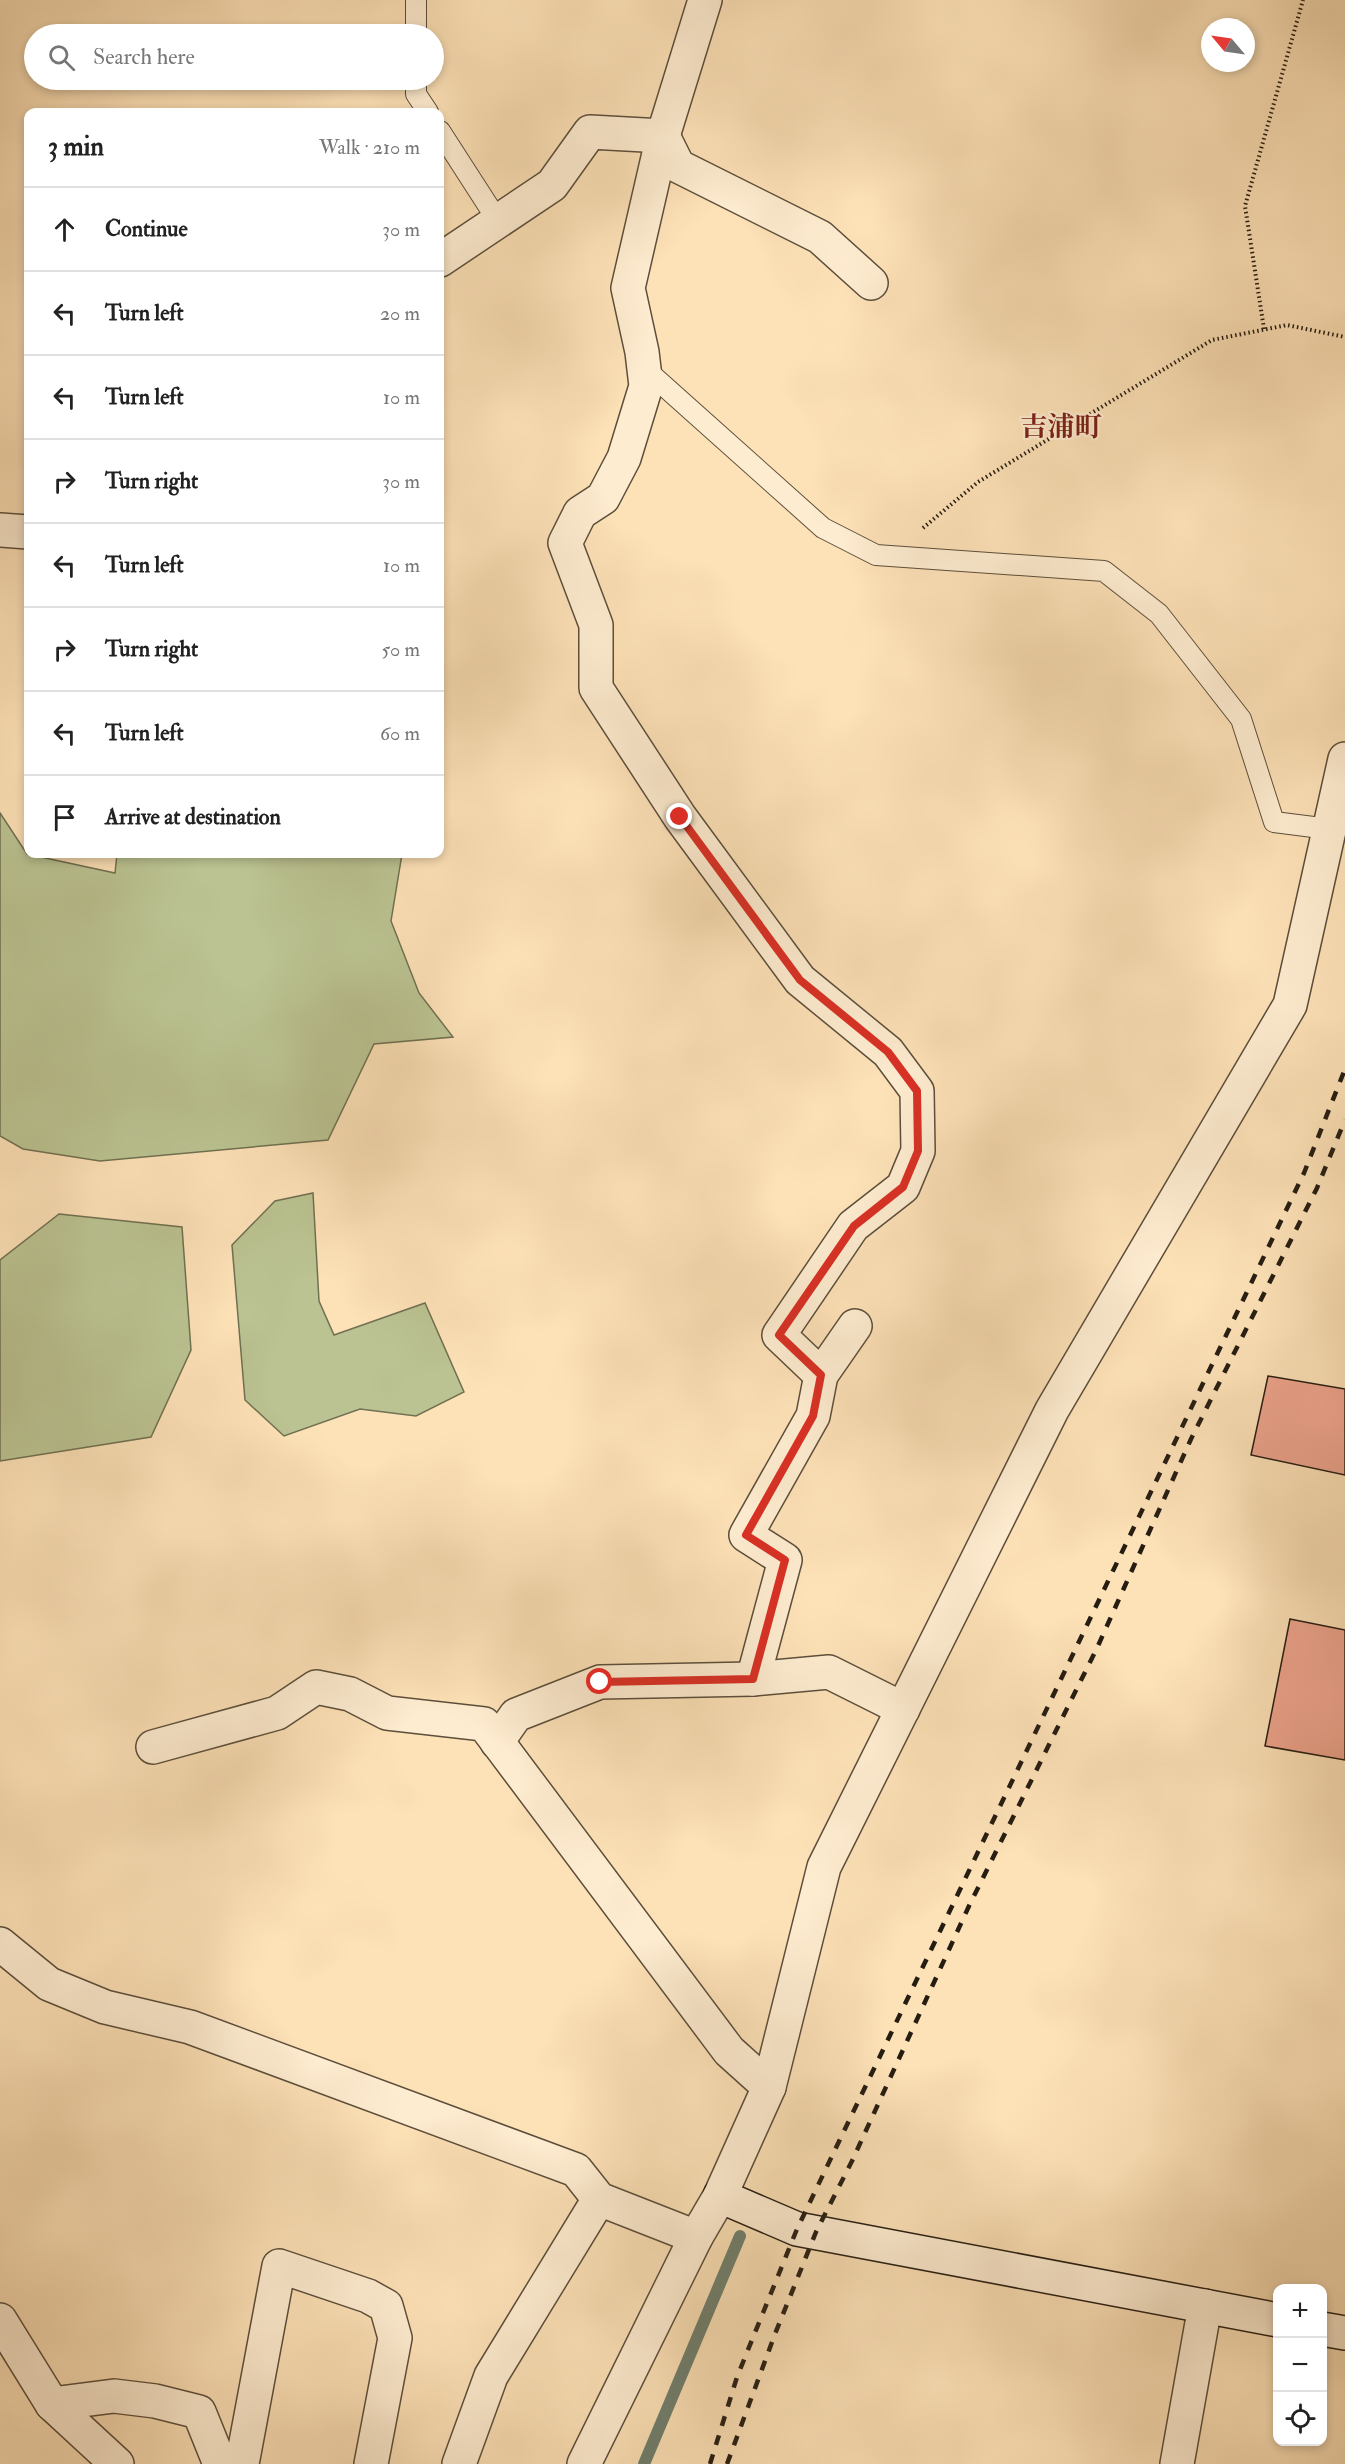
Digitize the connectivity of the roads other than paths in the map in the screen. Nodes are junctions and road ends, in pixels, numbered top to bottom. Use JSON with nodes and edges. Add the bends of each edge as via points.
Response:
{"nodes":[{"id":1,"x":416,"y":0,"type":"edge"},
{"id":2,"x":705,"y":0,"type":"edge"},
{"id":3,"x":416,"y":24,"type":"edge"},
{"id":4,"x":416,"y":90,"type":"edge"},
{"id":5,"x":425,"y":108,"type":"edge"},
{"id":6,"x":663,"y":136,"type":"junction"},
{"id":7,"x":444,"y":137,"type":"edge"},
{"id":8,"x":498,"y":221,"type":"junction"},
{"id":9,"x":444,"y":257,"type":"edge"},
{"id":10,"x":871,"y":283,"type":"dead end"},
{"id":11,"x":644,"y":368,"type":"junction"},
{"id":12,"x":0,"y":530,"type":"edge"},
{"id":13,"x":24,"y":532,"type":"edge"},
{"id":14,"x":1345,"y":759,"type":"edge"},
{"id":15,"x":1329,"y":829,"type":"junction"},
{"id":16,"x":855,"y":1326,"type":"dead end"},
{"id":17,"x":821,"y":1375,"type":"junction"},
{"id":18,"x":753,"y":1679,"type":"junction"},
{"id":19,"x":903,"y":1710,"type":"junction"},
{"id":20,"x":497,"y":1742,"type":"junction"},
{"id":21,"x":153,"y":1747,"type":"dead end"},
{"id":22,"x":0,"y":1944,"type":"edge"},
{"id":23,"x":769,"y":2087,"type":"junction"},
{"id":24,"x":720,"y":2196,"type":"junction"},
{"id":25,"x":599,"y":2199,"type":"junction"},
{"id":26,"x":696,"y":2237,"type":"junction"},
{"id":27,"x":1205,"y":2306,"type":"junction"},
{"id":28,"x":1273,"y":2319,"type":"edge"},
{"id":29,"x":0,"y":2320,"type":"edge"},
{"id":30,"x":1327,"y":2330,"type":"edge"},
{"id":31,"x":1345,"y":2333,"type":"edge"},
{"id":32,"x":52,"y":2404,"type":"junction"},
{"id":33,"x":117,"y":2464,"type":"edge"},
{"id":34,"x":220,"y":2464,"type":"edge"},
{"id":35,"x":242,"y":2464,"type":"edge"},
{"id":36,"x":371,"y":2464,"type":"edge"},
{"id":37,"x":459,"y":2464,"type":"edge"},
{"id":38,"x":584,"y":2464,"type":"edge"},
{"id":39,"x":1177,"y":2464,"type":"edge"}],
"edges":[{"from":1,"to":3,"type":"lane"},
{"from":2,"to":6,"type":"street"},
{"from":4,"to":5,"type":"lane"},
{"from":6,"to":8,"type":"street","via":[[590,132],[552,185]]},
{"from":6,"to":10,"type":"street","via":[[678,166],[820,237]]},
{"from":6,"to":11,"type":"street","via":[[628,288]]},
{"from":7,"to":8,"type":"lane"},
{"from":8,"to":9,"type":"street"},
{"from":11,"to":15,"type":"lane","via":[[823,528],[876,555],[1104,571],[1159,614],[1241,718],[1274,822]]},
{"from":11,"to":17,"type":"street","via":[[646,386],[624,458],[603,498],[580,513],[566,543],[596,625],[596,688],[680,817],[800,980],[888,1052],[917,1091],[918,1151],[903,1187],[854,1226],[779,1335]]},
{"from":12,"to":13,"type":"street"},
{"from":14,"to":15,"type":"street"},
{"from":15,"to":19,"type":"street","via":[[1290,1005],[1052,1410]]},
{"from":16,"to":17,"type":"street"},
{"from":17,"to":18,"type":"street","via":[[813,1416],[746,1535],[785,1560]]},
{"from":18,"to":19,"type":"street","via":[[829,1672]]},
{"from":18,"to":20,"type":"street","via":[[600,1682],[516,1715]]},
{"from":19,"to":23,"type":"street","via":[[824,1867]]},
{"from":20,"to":21,"type":"street","via":[[483,1724],[387,1713],[350,1694],[316,1688],[277,1713]]},
{"from":20,"to":23,"type":"street","via":[[729,2051]]},
{"from":22,"to":25,"type":"street","via":[[49,1984],[105,2007],[190,2027],[576,2170]]},
{"from":23,"to":24,"type":"street"},
{"from":24,"to":26,"type":"street"},
{"from":24,"to":27,"type":"street","via":[[797,2229]]},
{"from":25,"to":26,"type":"street"},
{"from":25,"to":37,"type":"street","via":[[491,2376]]},
{"from":26,"to":38,"type":"street"},
{"from":27,"to":28,"type":"street"},
{"from":27,"to":39,"type":"street"},
{"from":29,"to":32,"type":"street"},
{"from":30,"to":31,"type":"street"},
{"from":32,"to":33,"type":"street"},
{"from":32,"to":34,"type":"street","via":[[114,2396],[199,2412]]},
{"from":35,"to":36,"type":"street","via":[[279,2266],[368,2296],[386,2306],[395,2338]]}]}
